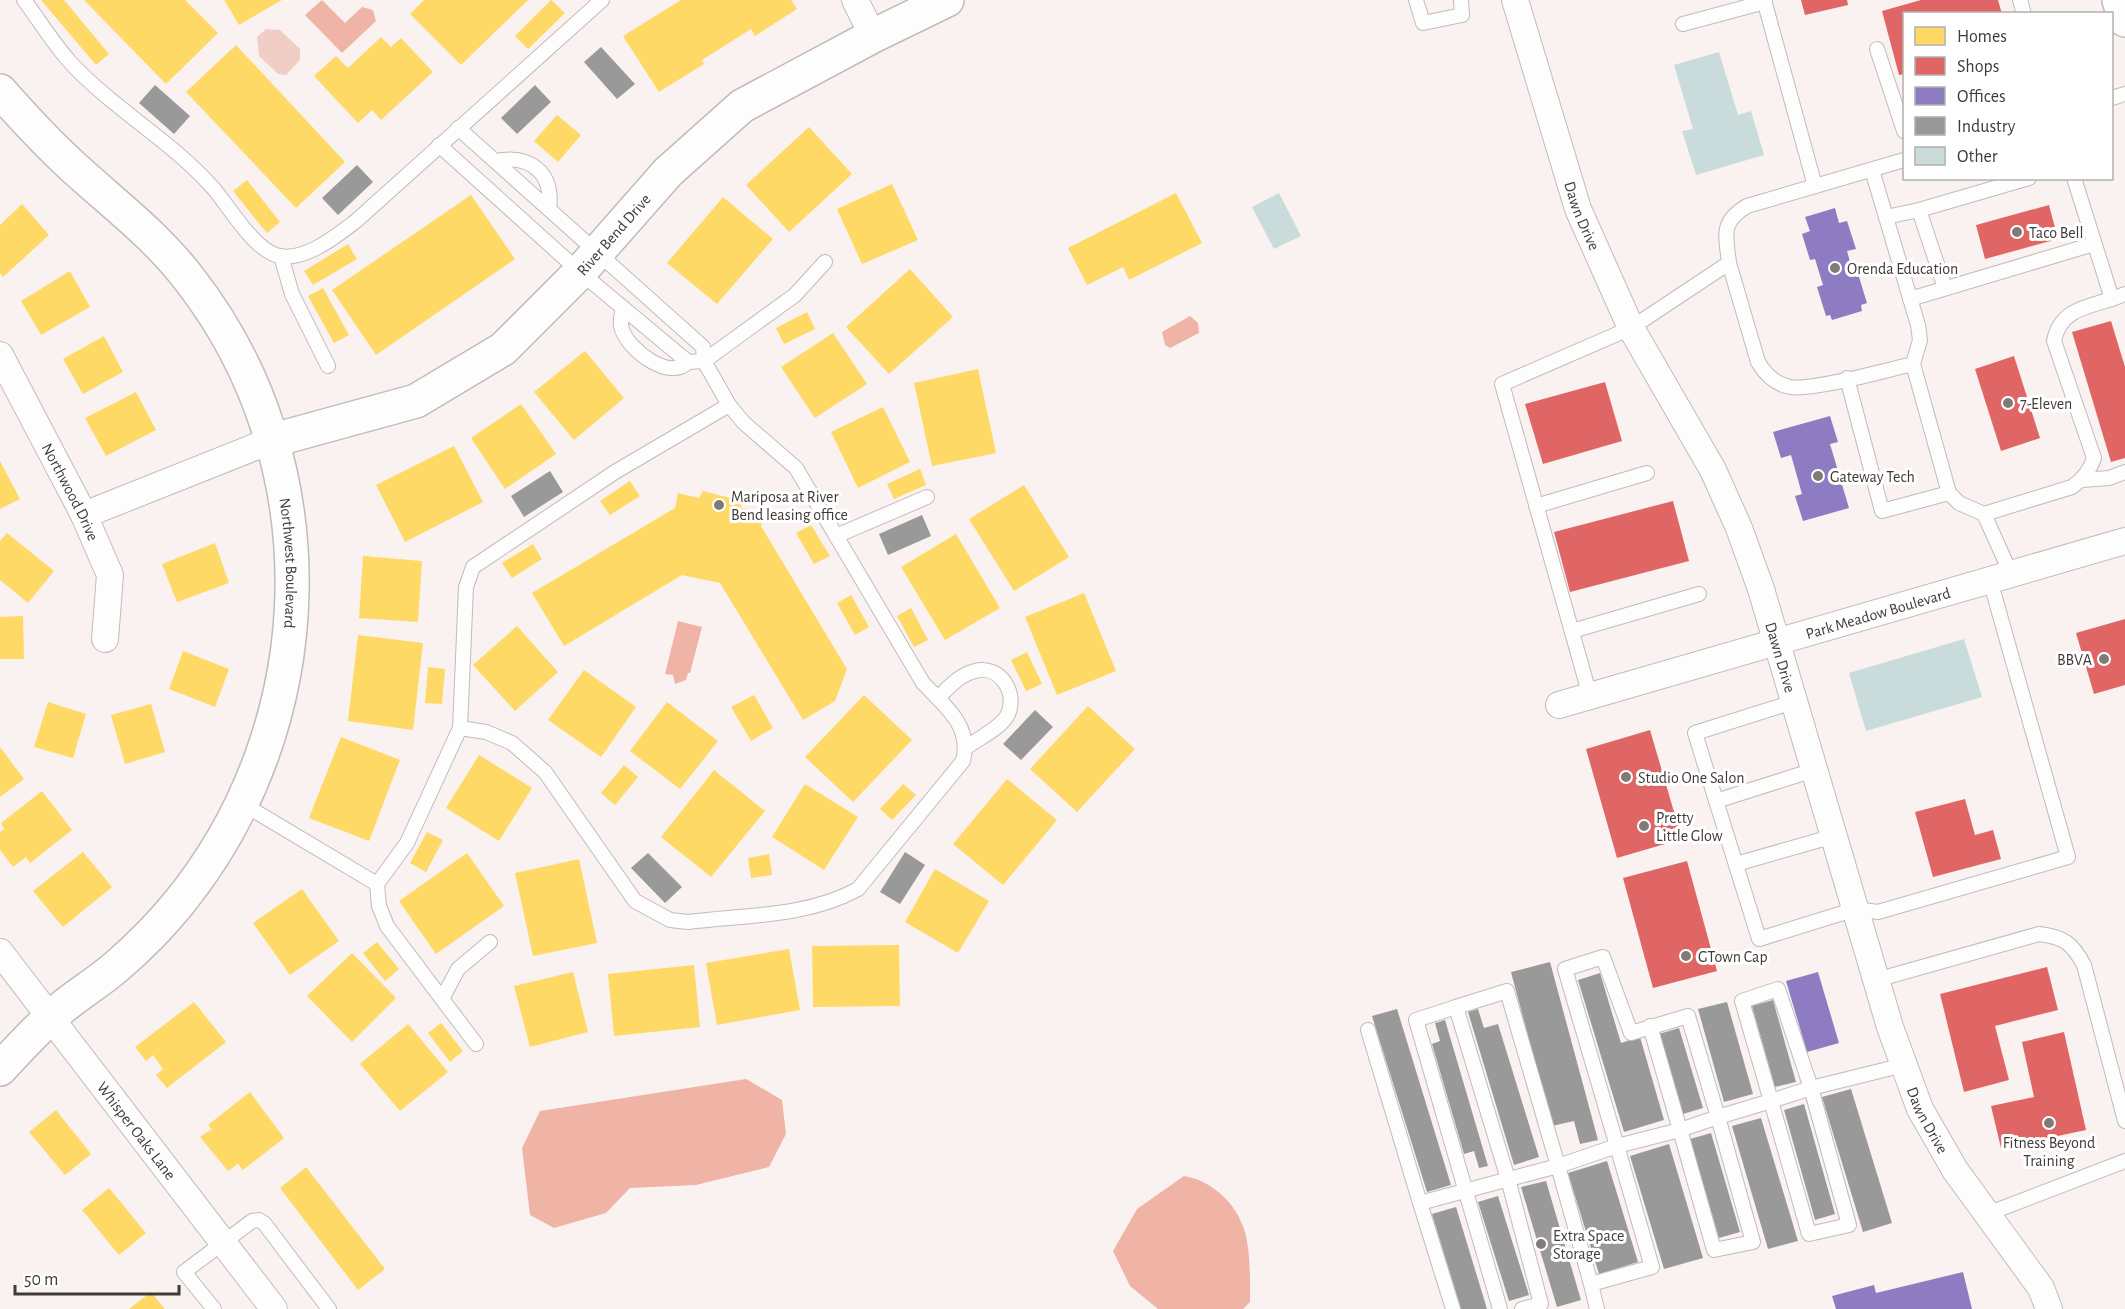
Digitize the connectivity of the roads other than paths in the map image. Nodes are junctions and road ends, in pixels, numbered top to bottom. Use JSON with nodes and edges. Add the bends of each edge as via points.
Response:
{"nodes":[{"id":1,"x":24,"y":0,"type":"edge"},
{"id":2,"x":602,"y":0,"type":"edge"},
{"id":3,"x":855,"y":0,"type":"edge"},
{"id":4,"x":947,"y":0,"type":"edge"},
{"id":5,"x":1416,"y":0,"type":"edge"},
{"id":6,"x":1461,"y":0,"type":"edge"},
{"id":7,"x":1515,"y":0,"type":"edge"},
{"id":8,"x":1765,"y":1,"type":"edge"},
{"id":9,"x":1683,"y":24,"type":"dead end"},
{"id":10,"x":873,"y":36,"type":"junction"},
{"id":11,"x":1877,"y":49,"type":"dead end"},
{"id":12,"x":0,"y":91,"type":"edge"},
{"id":13,"x":1902,"y":113,"type":"edge"},
{"id":14,"x":458,"y":128,"type":"junction"},
{"id":15,"x":439,"y":145,"type":"junction"},
{"id":16,"x":496,"y":161,"type":"junction"},
{"id":17,"x":1903,"y":161,"type":"edge"},
{"id":18,"x":1872,"y":170,"type":"junction"},
{"id":19,"x":2022,"y":180,"type":"edge"},
{"id":20,"x":2075,"y":180,"type":"edge"},
{"id":21,"x":1815,"y":186,"type":"junction"},
{"id":22,"x":549,"y":209,"type":"junction"},
{"id":23,"x":1919,"y":210,"type":"junction"},
{"id":24,"x":1886,"y":217,"type":"junction"},
{"id":25,"x":2094,"y":244,"type":"junction"},
{"id":26,"x":281,"y":256,"type":"junction"},
{"id":27,"x":589,"y":262,"type":"junction"},
{"id":28,"x":825,"y":262,"type":"dead end"},
{"id":29,"x":1729,"y":263,"type":"junction"},
{"id":30,"x":1945,"y":288,"type":"junction"},
{"id":31,"x":2118,"y":297,"type":"edge"},
{"id":32,"x":1910,"y":298,"type":"junction"},
{"id":33,"x":623,"y":309,"type":"junction"},
{"id":34,"x":1631,"y":328,"type":"junction"},
{"id":35,"x":0,"y":356,"type":"edge"},
{"id":36,"x":688,"y":362,"type":"junction"},
{"id":37,"x":705,"y":362,"type":"junction"},
{"id":38,"x":1913,"y":364,"type":"junction"},
{"id":39,"x":328,"y":366,"type":"dead end"},
{"id":40,"x":1846,"y":378,"type":"junction"},
{"id":41,"x":729,"y":405,"type":"junction"},
{"id":42,"x":270,"y":441,"type":"junction"},
{"id":43,"x":2125,"y":472,"type":"edge"},
{"id":44,"x":1647,"y":473,"type":"dead end"},
{"id":45,"x":2082,"y":480,"type":"junction"},
{"id":46,"x":1949,"y":494,"type":"junction"},
{"id":47,"x":927,"y":497,"type":"dead end"},
{"id":48,"x":1536,"y":506,"type":"junction"},
{"id":49,"x":1984,"y":514,"type":"junction"},
{"id":50,"x":84,"y":515,"type":"junction"},
{"id":51,"x":836,"y":536,"type":"junction"},
{"id":52,"x":2125,"y":541,"type":"edge"},
{"id":53,"x":2000,"y":577,"type":"junction"},
{"id":54,"x":1700,"y":594,"type":"dead end"},
{"id":55,"x":1572,"y":631,"type":"junction"},
{"id":56,"x":105,"y":639,"type":"dead end"},
{"id":57,"x":1775,"y":643,"type":"junction"},
{"id":58,"x":1590,"y":696,"type":"junction"},
{"id":59,"x":938,"y":698,"type":"junction"},
{"id":60,"x":1793,"y":702,"type":"junction"},
{"id":61,"x":1559,"y":705,"type":"dead end"},
{"id":62,"x":460,"y":728,"type":"junction"},
{"id":63,"x":967,"y":747,"type":"junction"},
{"id":64,"x":1814,"y":770,"type":"junction"},
{"id":65,"x":1716,"y":801,"type":"junction"},
{"id":66,"x":243,"y":804,"type":"junction"},
{"id":67,"x":1834,"y":836,"type":"junction"},
{"id":68,"x":1736,"y":864,"type":"junction"},
{"id":69,"x":377,"y":884,"type":"junction"},
{"id":70,"x":1856,"y":909,"type":"junction"},
{"id":71,"x":490,"y":942,"type":"dead end"},
{"id":72,"x":0,"y":951,"type":"edge"},
{"id":73,"x":1876,"y":980,"type":"junction"},
{"id":74,"x":442,"y":999,"type":"junction"},
{"id":75,"x":1456,"y":1007,"type":"junction"},
{"id":76,"x":51,"y":1017,"type":"junction"},
{"id":77,"x":1650,"y":1026,"type":"junction"},
{"id":78,"x":1368,"y":1030,"type":"dead end"},
{"id":79,"x":476,"y":1044,"type":"dead end"},
{"id":80,"x":1904,"y":1065,"type":"junction"},
{"id":81,"x":0,"y":1070,"type":"edge"},
{"id":82,"x":1811,"y":1088,"type":"junction"},
{"id":83,"x":1771,"y":1101,"type":"junction"},
{"id":84,"x":1718,"y":1117,"type":"junction"},
{"id":85,"x":2125,"y":1121,"type":"edge"},
{"id":86,"x":1680,"y":1130,"type":"junction"},
{"id":87,"x":1617,"y":1146,"type":"junction"},
{"id":88,"x":2125,"y":1161,"type":"edge"},
{"id":89,"x":1558,"y":1166,"type":"junction"},
{"id":90,"x":1508,"y":1179,"type":"junction"},
{"id":91,"x":1466,"y":1191,"type":"junction"},
{"id":92,"x":1420,"y":1203,"type":"junction"},
{"id":93,"x":1987,"y":1214,"type":"junction"},
{"id":94,"x":224,"y":1243,"type":"junction"},
{"id":95,"x":1591,"y":1284,"type":"junction"},
{"id":96,"x":214,"y":1309,"type":"edge"},
{"id":97,"x":274,"y":1309,"type":"edge"},
{"id":98,"x":329,"y":1309,"type":"edge"},
{"id":99,"x":1453,"y":1309,"type":"edge"},
{"id":100,"x":1500,"y":1309,"type":"edge"},
{"id":101,"x":1522,"y":1309,"type":"edge"},
{"id":102,"x":1597,"y":1309,"type":"edge"},
{"id":103,"x":2049,"y":1309,"type":"edge"}],
"edges":[{"from":1,"to":26,"type":"lane","via":[[70,62],[213,187],[268,252]]},
{"from":2,"to":14,"type":"lane"},
{"from":3,"to":10,"type":"street"},
{"from":4,"to":10,"type":"street","name":"River Bend Drive"},
{"from":5,"to":6,"type":"lane","via":[[1423,23],[1462,15]]},
{"from":7,"to":34,"type":"street","name":"Dawn Drive","via":[[1578,209]]},
{"from":8,"to":9,"type":"lane"},
{"from":8,"to":21,"type":"lane"},
{"from":10,"to":27,"type":"street","name":"River Bend Drive","via":[[742,106],[668,172]]},
{"from":11,"to":13,"type":"lane"},
{"from":12,"to":42,"type":"street","name":"Northwest Boulevard","via":[[42,138],[150,235],[189,278],[232,343],[254,389]]},
{"from":14,"to":15,"type":"lane"},
{"from":14,"to":16,"type":"lane"},
{"from":15,"to":26,"type":"lane","via":[[335,237],[299,256]]},
{"from":15,"to":27,"type":"lane"},
{"from":16,"to":22,"type":"lane"},
{"from":16,"to":22,"type":"lane","via":[[519,159],[532,165],[548,183]]},
{"from":17,"to":18,"type":"lane"},
{"from":18,"to":21,"type":"lane"},
{"from":18,"to":24,"type":"lane"},
{"from":19,"to":23,"type":"lane"},
{"from":20,"to":25,"type":"lane"},
{"from":21,"to":29,"type":"lane","via":[[1747,206],[1734,214],[1726,231]]},
{"from":22,"to":27,"type":"lane"},
{"from":23,"to":24,"type":"lane"},
{"from":23,"to":30,"type":"lane"},
{"from":24,"to":32,"type":"lane"},
{"from":25,"to":30,"type":"lane"},
{"from":25,"to":31,"type":"lane"},
{"from":26,"to":39,"type":"lane","via":[[292,294]]},
{"from":27,"to":33,"type":"lane"},
{"from":27,"to":37,"type":"lane","via":[[703,346]]},
{"from":27,"to":42,"type":"street","name":"River Bend Drive","via":[[503,349],[416,401]]},
{"from":28,"to":37,"type":"lane","via":[[795,295]]},
{"from":29,"to":34,"type":"lane"},
{"from":29,"to":40,"type":"lane","via":[[1764,372],[1782,384],[1801,388]]},
{"from":30,"to":32,"type":"lane"},
{"from":31,"to":45,"type":"lane","via":[[2074,310],[2059,325],[2054,341],[2094,458]]},
{"from":32,"to":38,"type":"lane","via":[[1920,340]]},
{"from":33,"to":36,"type":"lane"},
{"from":33,"to":36,"type":"lane","via":[[622,331],[645,356],[667,369],[679,369]]},
{"from":34,"to":48,"type":"lane","via":[[1502,384]]},
{"from":34,"to":57,"type":"street","name":"Dawn Drive","via":[[1722,489],[1761,589]]},
{"from":35,"to":50,"type":"street","name":"Northwood Drive"},
{"from":36,"to":37,"type":"lane"},
{"from":37,"to":41,"type":"lane"},
{"from":38,"to":40,"type":"lane"},
{"from":38,"to":46,"type":"lane"},
{"from":40,"to":46,"type":"lane","via":[[1882,511]]},
{"from":41,"to":51,"type":"lane","via":[[796,468]]},
{"from":41,"to":62,"type":"lane","via":[[615,472],[473,567],[466,586]]},
{"from":42,"to":50,"type":"street"},
{"from":42,"to":66,"type":"street","name":"Northwest Boulevard","via":[[283,484],[290,531],[290,642],[273,726]]},
{"from":43,"to":45,"type":"lane"},
{"from":44,"to":48,"type":"lane"},
{"from":45,"to":49,"type":"lane","via":[[2072,487]]},
{"from":46,"to":49,"type":"lane"},
{"from":47,"to":51,"type":"lane"},
{"from":48,"to":55,"type":"lane"},
{"from":49,"to":53,"type":"lane"},
{"from":50,"to":56,"type":"street","name":"Northwood Drive","via":[[110,575]]},
{"from":51,"to":59,"type":"lane","via":[[923,683]]},
{"from":52,"to":53,"type":"street","name":"Park Meadow Boulevard"},
{"from":53,"to":57,"type":"street","name":"Park Meadow Boulevard"},
{"from":53,"to":70,"type":"lane","via":[[2068,858],[1878,912]]},
{"from":54,"to":55,"type":"lane"},
{"from":55,"to":58,"type":"lane"},
{"from":57,"to":58,"type":"street","name":"Park Meadow Boulevard"},
{"from":57,"to":60,"type":"street","name":"Dawn Drive"},
{"from":58,"to":61,"type":"street","name":"Park Meadow Boulevard"},
{"from":59,"to":63,"type":"lane","via":[[962,728]]},
{"from":59,"to":63,"type":"lane","via":[[964,675],[978,670],[999,675],[1007,684],[1010,707],[1006,716]]},
{"from":60,"to":64,"type":"street","name":"Dawn Drive"},
{"from":60,"to":65,"type":"lane","via":[[1695,734]]},
{"from":62,"to":63,"type":"lane","via":[[486,732],[512,743],[545,772],[635,901],[670,920],[688,922],[814,907],[858,890],[963,760]]},
{"from":62,"to":69,"type":"lane","via":[[407,843]]},
{"from":64,"to":65,"type":"lane"},
{"from":64,"to":67,"type":"street","name":"Dawn Drive"},
{"from":65,"to":68,"type":"lane"},
{"from":66,"to":69,"type":"lane"},
{"from":66,"to":76,"type":"street","name":"Northwest Boulevard","via":[[202,872],[174,909],[115,968]]},
{"from":67,"to":68,"type":"lane"},
{"from":67,"to":70,"type":"street","name":"Dawn Drive"},
{"from":68,"to":70,"type":"lane","via":[[1759,939]]},
{"from":69,"to":74,"type":"lane","via":[[379,906],[387,927]]},
{"from":70,"to":73,"type":"street","name":"Dawn Drive"},
{"from":71,"to":74,"type":"lane","via":[[458,969]]},
{"from":72,"to":76,"type":"street","name":"Whisper Oaks Lane"},
{"from":73,"to":80,"type":"street","name":"Dawn Drive"},
{"from":73,"to":85,"type":"lane","via":[[2039,934],[2074,946],[2084,965]]},
{"from":74,"to":79,"type":"lane"},
{"from":75,"to":89,"type":"lane","via":[[1507,991]]},
{"from":75,"to":90,"type":"lane"},
{"from":75,"to":91,"type":"lane","via":[[1416,1020]]},
{"from":76,"to":81,"type":"street","name":"Northwest Boulevard"},
{"from":76,"to":94,"type":"street","name":"Whisper Oaks Lane"},
{"from":77,"to":84,"type":"lane","via":[[1688,1016]]},
{"from":77,"to":86,"type":"lane"},
{"from":77,"to":87,"type":"lane","via":[[1631,1033],[1603,957],[1565,969]]},
{"from":78,"to":92,"type":"lane"},
{"from":80,"to":82,"type":"lane"},
{"from":80,"to":93,"type":"street","name":"Dawn Drive","via":[[1920,1109],[1955,1170]]},
{"from":82,"to":83,"type":"lane"},
{"from":82,"to":83,"type":"lane","via":[[1778,989],[1742,1001]]},
{"from":82,"to":83,"type":"lane","via":[[1849,1225],[1809,1234]]},
{"from":83,"to":84,"type":"lane"},
{"from":84,"to":86,"type":"lane"},
{"from":84,"to":86,"type":"lane","via":[[1753,1242],[1714,1250]]},
{"from":86,"to":87,"type":"lane"},
{"from":87,"to":89,"type":"lane"},
{"from":87,"to":95,"type":"lane","via":[[1652,1268]]},
{"from":88,"to":93,"type":"lane"},
{"from":89,"to":90,"type":"lane"},
{"from":89,"to":95,"type":"lane"},
{"from":90,"to":91,"type":"lane"},
{"from":90,"to":101,"type":"lane","via":[[1542,1304]]},
{"from":91,"to":92,"type":"lane"},
{"from":91,"to":100,"type":"lane"},
{"from":92,"to":99,"type":"lane"},
{"from":93,"to":103,"type":"street","name":"Dawn Drive","via":[[2041,1288]]},
{"from":94,"to":96,"type":"lane","via":[[184,1272]]},
{"from":94,"to":97,"type":"street","name":"Whisper Oaks Lane"},
{"from":94,"to":98,"type":"lane","via":[[252,1221],[264,1223]]},
{"from":95,"to":102,"type":"lane"}]}
